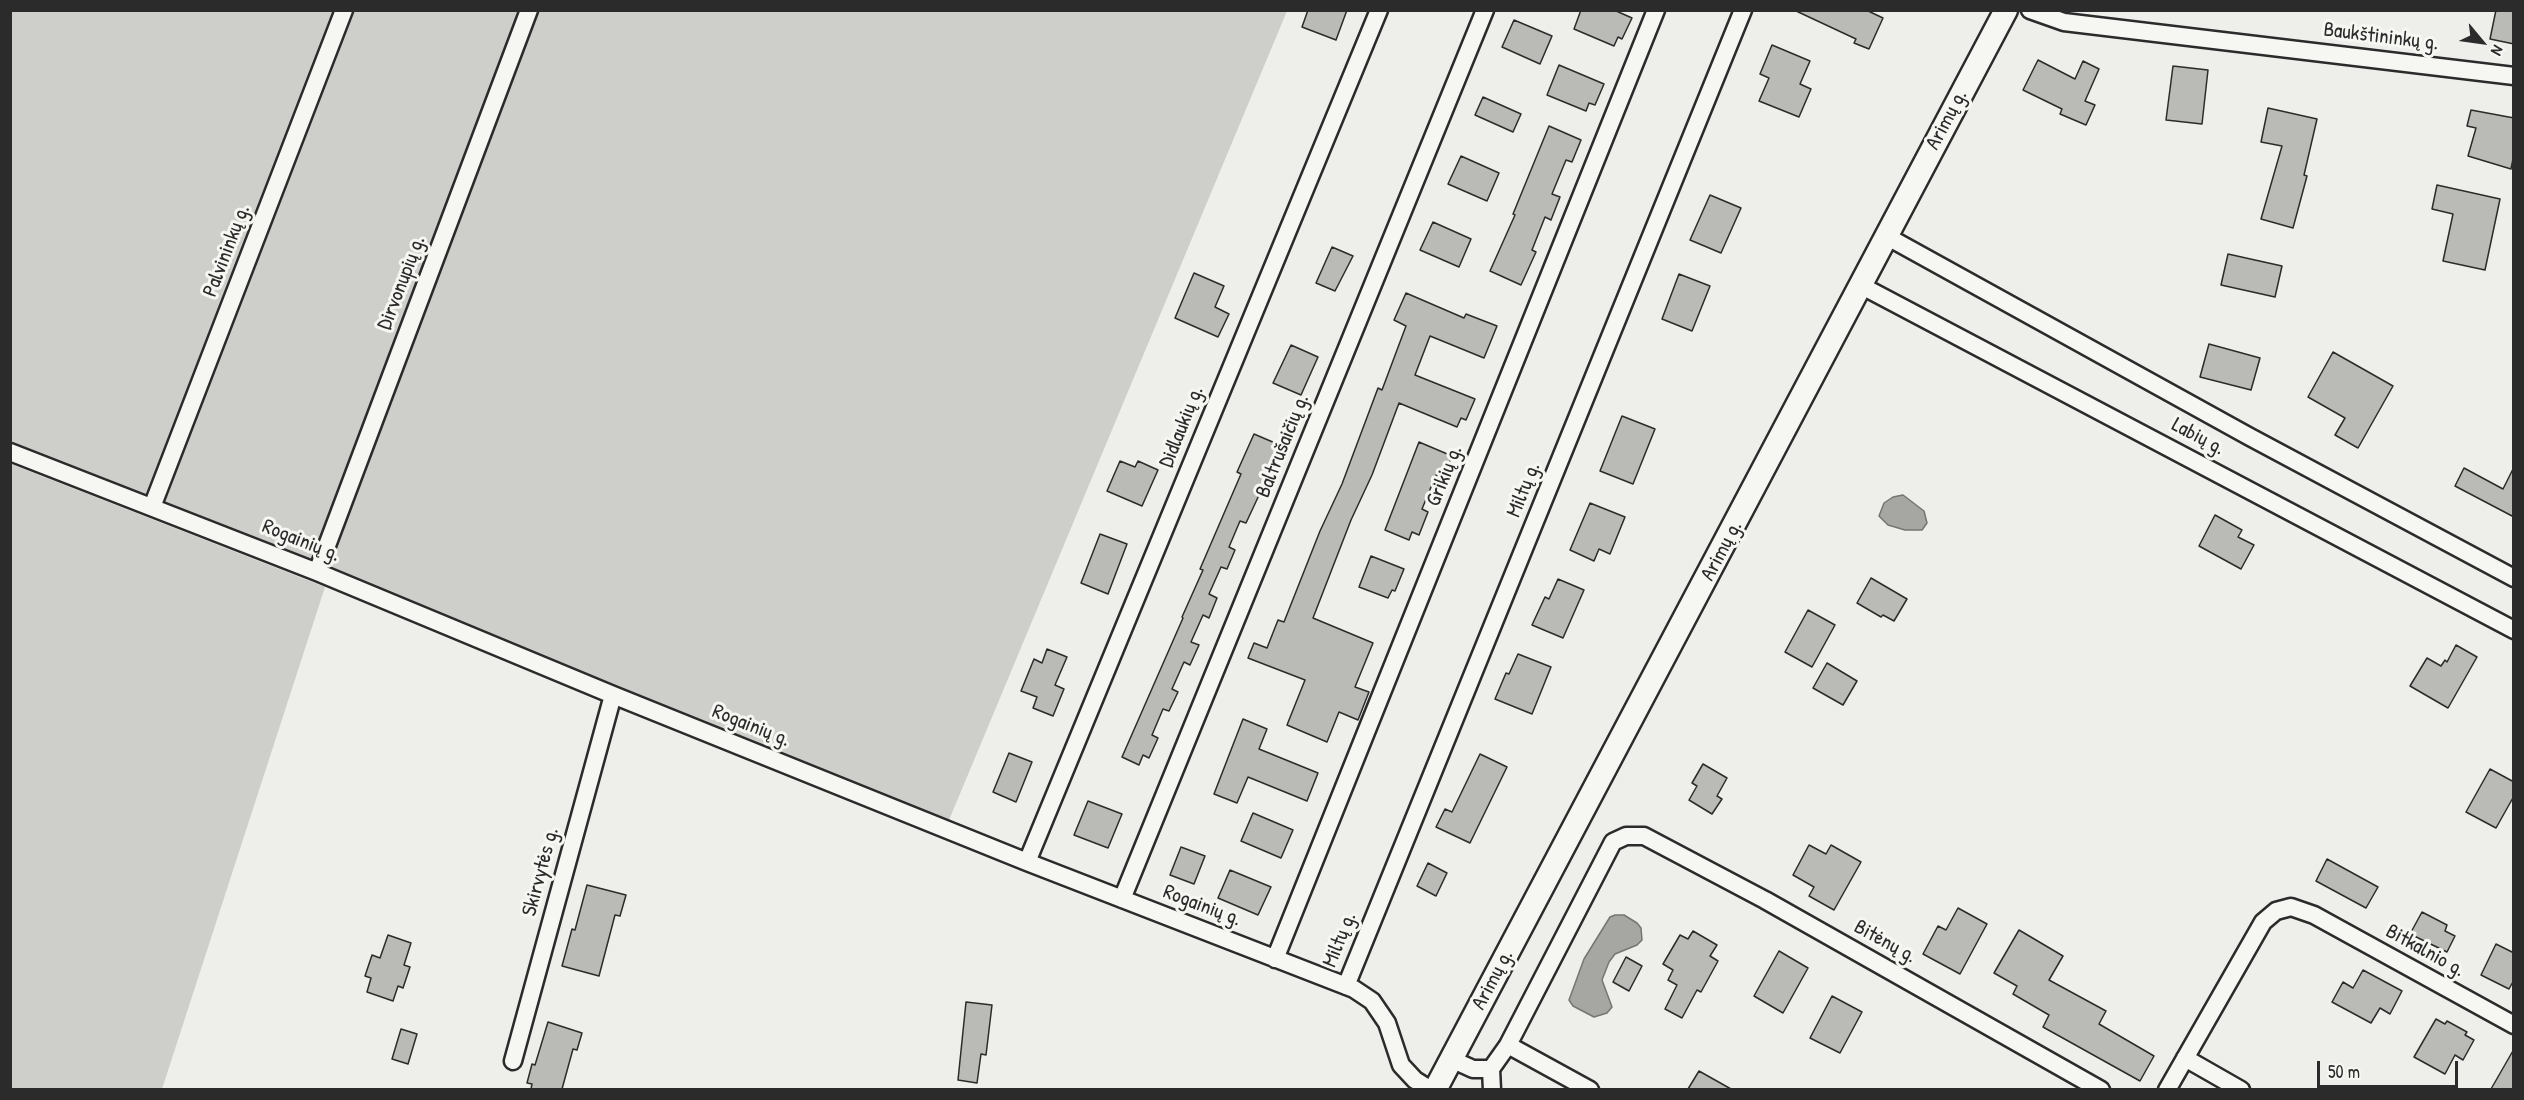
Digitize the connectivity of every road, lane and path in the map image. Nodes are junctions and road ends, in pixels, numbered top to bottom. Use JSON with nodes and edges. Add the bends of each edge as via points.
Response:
{"nodes":[{"id":1,"x":344,"y":10,"type":"edge"},
{"id":2,"x":529,"y":10,"type":"edge"},
{"id":3,"x":1379,"y":10,"type":"edge"},
{"id":4,"x":1485,"y":10,"type":"edge"},
{"id":5,"x":1656,"y":10,"type":"edge"},
{"id":6,"x":1743,"y":10,"type":"edge"},
{"id":7,"x":2006,"y":10,"type":"edge"},
{"id":8,"x":2030,"y":10,"type":"edge"},
{"id":9,"x":2514,"y":76,"type":"edge"},
{"id":10,"x":1886,"y":236,"type":"junction"},
{"id":11,"x":1860,"y":285,"type":"junction"},
{"id":12,"x":10,"y":452,"type":"edge"},
{"id":13,"x":152,"y":507,"type":"junction"},
{"id":14,"x":317,"y":572,"type":"junction"},
{"id":15,"x":2514,"y":578,"type":"edge"},
{"id":16,"x":2514,"y":630,"type":"edge"},
{"id":17,"x":613,"y":695,"type":"junction"},
{"id":18,"x":1027,"y":862,"type":"junction"},
{"id":19,"x":1122,"y":899,"type":"junction"},
{"id":20,"x":1275,"y":958,"type":"junction"},
{"id":21,"x":1346,"y":986,"type":"junction"},
{"id":22,"x":2514,"y":1025,"type":"edge"},
{"id":23,"x":1508,"y":1046,"type":"junction"},
{"id":24,"x":2185,"y":1058,"type":"junction"},
{"id":25,"x":1451,"y":1059,"type":"junction"},
{"id":26,"x":513,"y":1061,"type":"dead end"},
{"id":27,"x":1491,"y":1069,"type":"junction"},
{"id":28,"x":1433,"y":1089,"type":"edge"},
{"id":29,"x":1492,"y":1089,"type":"edge"},
{"id":30,"x":1590,"y":1089,"type":"edge"},
{"id":31,"x":2101,"y":1089,"type":"edge"},
{"id":32,"x":2167,"y":1089,"type":"edge"},
{"id":33,"x":2241,"y":1089,"type":"edge"}],
"edges":[{"from":1,"to":13,"type":"street","name":"Palvininkų g."},
{"from":2,"to":14,"type":"street","name":"Dirvonupių g."},
{"from":3,"to":18,"type":"street","name":"Didlaukių g."},
{"from":4,"to":19,"type":"street","name":"Baltrušaičių g."},
{"from":5,"to":20,"type":"street","name":"Grikių g."},
{"from":6,"to":21,"type":"street","name":"Miltų g."},
{"from":7,"to":10,"type":"main road","name":"Arimų g."},
{"from":8,"to":9,"type":"street","name":"Baukštininkų g.","via":[[2064,22]]},
{"from":10,"to":11,"type":"main road","name":"Arimų g."},
{"from":10,"to":15,"type":"street"},
{"from":11,"to":16,"type":"street","name":"Labių g."},
{"from":11,"to":25,"type":"main road","name":"Arimų g."},
{"from":12,"to":13,"type":"street","name":"Rogainių g."},
{"from":13,"to":14,"type":"street","name":"Rogainių g."},
{"from":14,"to":17,"type":"street","name":"Rogainių g."},
{"from":17,"to":18,"type":"street","name":"Rogainių g."},
{"from":17,"to":26,"type":"street","name":"Skirvytės g."},
{"from":18,"to":19,"type":"street","name":"Rogainių g."},
{"from":19,"to":20,"type":"street","name":"Rogainių g."},
{"from":20,"to":21,"type":"street","name":"Rogainių g."},
{"from":21,"to":28,"type":"street","name":"Rogainių g.","via":[[1372,1001],[1387,1023],[1401,1065],[1415,1080]]},
{"from":22,"to":24,"type":"street","name":"Bitkalnio g.","via":[[2314,915],[2291,907],[2276,911],[2263,922]]},
{"from":23,"to":27,"type":"street"},
{"from":23,"to":30,"type":"street"},
{"from":23,"to":31,"type":"street","name":"Bitėnų g.","via":[[1613,842],[1626,836],[1644,836]]},
{"from":24,"to":32,"type":"street","name":"Bitkalnio g."},
{"from":24,"to":33,"type":"street"},
{"from":25,"to":27,"type":"street","via":[[1473,1068]]},
{"from":25,"to":28,"type":"main road","name":"Arimų g."},
{"from":27,"to":29,"type":"street"}]}
